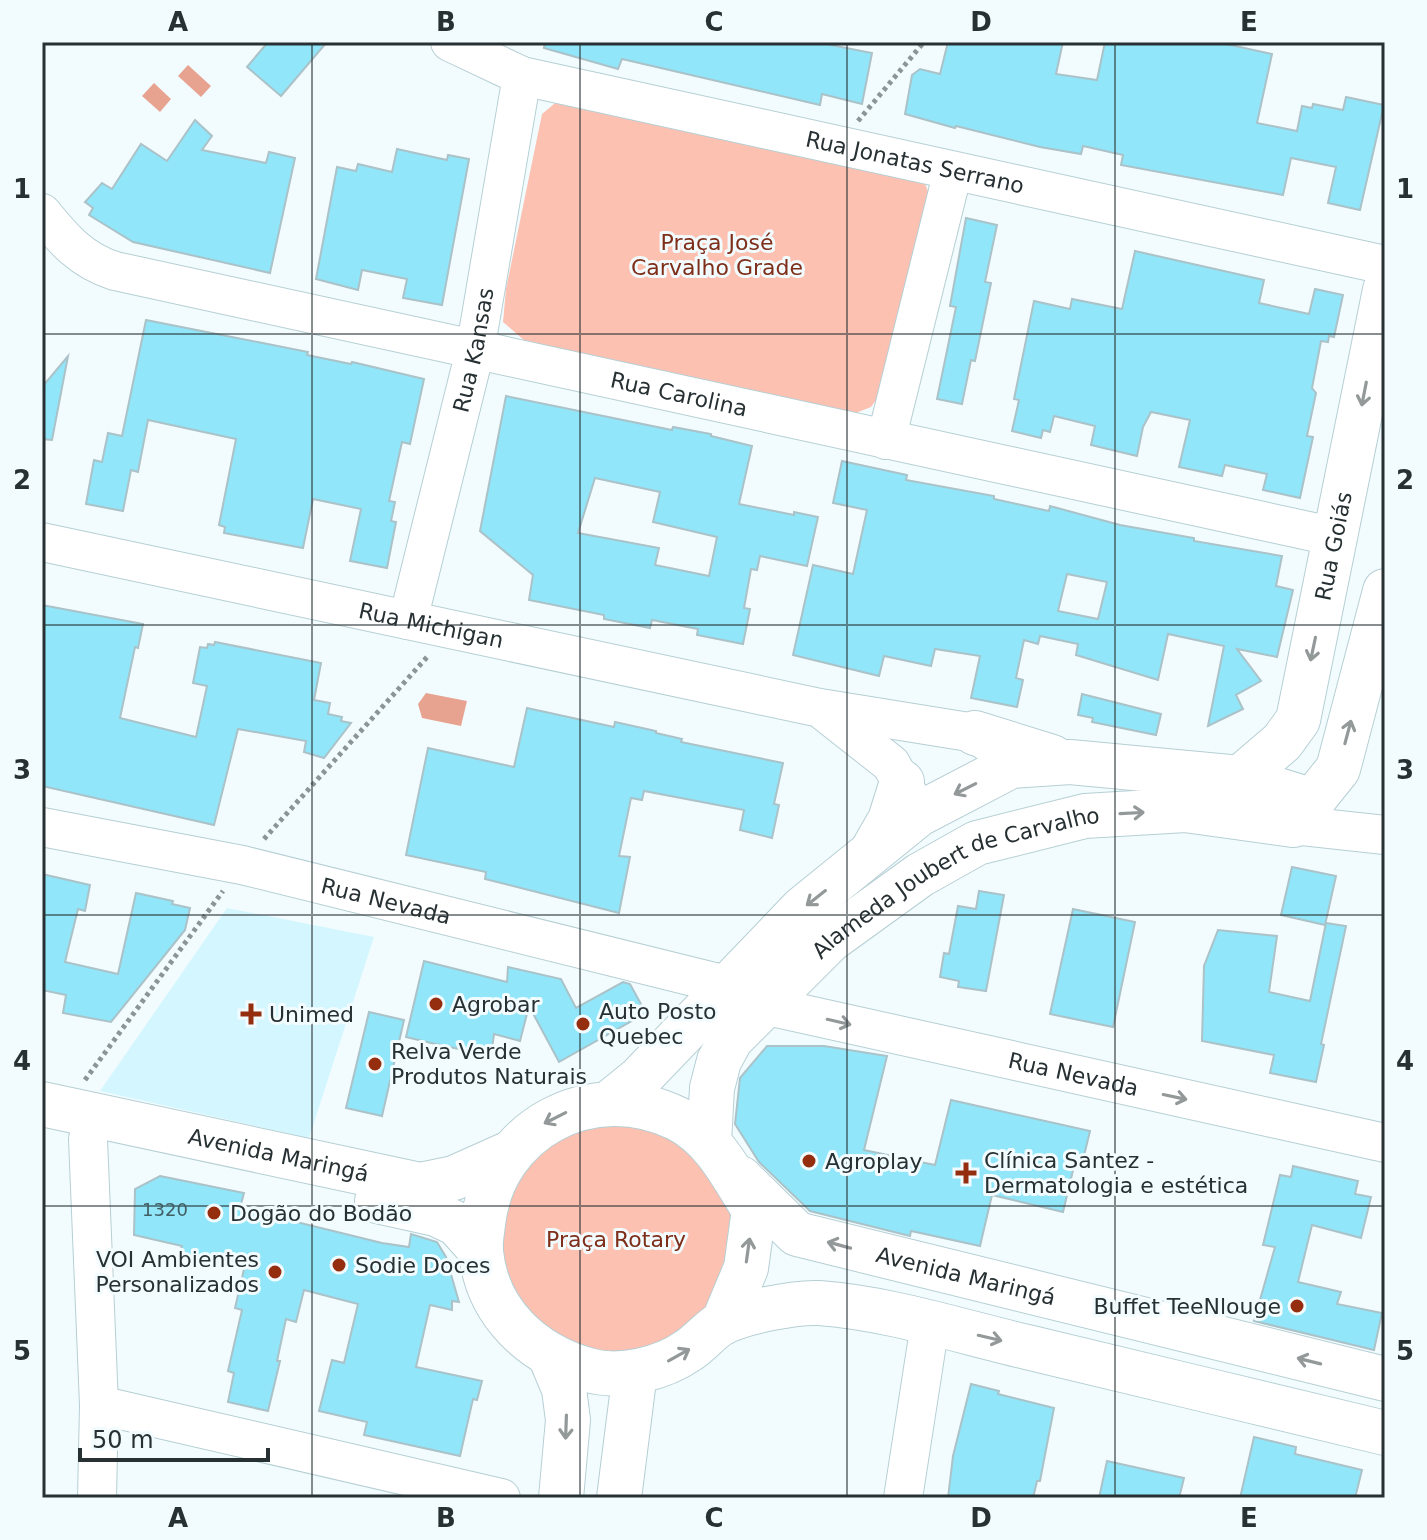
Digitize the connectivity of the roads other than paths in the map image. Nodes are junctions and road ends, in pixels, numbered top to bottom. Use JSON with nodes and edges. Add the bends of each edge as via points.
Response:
{"nodes":[{"id":1,"x":450,"y":42,"type":"edge"},
{"id":2,"x":522,"y":76,"type":"junction"},
{"id":3,"x":953,"y":171,"type":"junction"},
{"id":4,"x":42,"y":213,"type":"edge"},
{"id":5,"x":1385,"y":265,"type":"edge"},
{"id":6,"x":1385,"y":290,"type":"edge"},
{"id":7,"x":475,"y":351,"type":"junction"},
{"id":8,"x":886,"y":440,"type":"junction"},
{"id":9,"x":1336,"y":537,"type":"junction"},
{"id":10,"x":42,"y":542,"type":"edge"},
{"id":11,"x":1385,"y":591,"type":"edge"},
{"id":12,"x":408,"y":620,"type":"junction"},
{"id":13,"x":820,"y":708,"type":"junction"},
{"id":14,"x":960,"y":730,"type":"junction"},
{"id":15,"x":1070,"y":762,"type":"junction"},
{"id":16,"x":1011,"y":766,"type":"junction"},
{"id":17,"x":1240,"y":778,"type":"junction"},
{"id":18,"x":911,"y":798,"type":"junction"},
{"id":19,"x":1303,"y":813,"type":"junction"},
{"id":20,"x":42,"y":827,"type":"edge"},
{"id":21,"x":1385,"y":828,"type":"edge"},
{"id":22,"x":1385,"y":835,"type":"edge"},
{"id":23,"x":977,"y":843,"type":"junction"},
{"id":24,"x":745,"y":995,"type":"junction"},
{"id":25,"x":42,"y":1104,"type":"edge"},
{"id":26,"x":608,"y":1104,"type":"junction"},
{"id":27,"x":42,"y":1129,"type":"edge"},
{"id":28,"x":88,"y":1139,"type":"junction"},
{"id":29,"x":1385,"y":1143,"type":"edge"},
{"id":30,"x":714,"y":1148,"type":"junction"},
{"id":31,"x":510,"y":1153,"type":"junction"},
{"id":32,"x":481,"y":1251,"type":"junction"},
{"id":33,"x":723,"y":1323,"type":"junction"},
{"id":34,"x":930,"y":1324,"type":"junction"},
{"id":35,"x":551,"y":1358,"type":"junction"},
{"id":36,"x":635,"y":1372,"type":"junction"},
{"id":37,"x":1385,"y":1379,"type":"edge"},
{"id":38,"x":99,"y":1405,"type":"junction"},
{"id":39,"x":1385,"y":1433,"type":"edge"},
{"id":40,"x":97,"y":1498,"type":"edge"},
{"id":41,"x":501,"y":1498,"type":"edge"},
{"id":42,"x":561,"y":1498,"type":"edge"},
{"id":43,"x":619,"y":1498,"type":"edge"},
{"id":44,"x":903,"y":1498,"type":"edge"}],
"edges":[{"from":1,"to":2,"type":"street","name":"Rua Jonatas Serrano"},
{"from":2,"to":3,"type":"street","name":"Rua Jonatas Serrano"},
{"from":2,"to":7,"type":"street","name":"Rua Kansas"},
{"from":3,"to":5,"type":"street","name":"Rua Jonatas Serrano"},
{"from":3,"to":8,"type":"street"},
{"from":4,"to":7,"type":"street","name":"Rua Carolina","via":[[79,254],[106,268]]},
{"from":6,"to":9,"type":"main road","name":"Rua Goiás","one_way":true},
{"from":7,"to":8,"type":"street","name":"Rua Carolina"},
{"from":7,"to":12,"type":"street","name":"Rua Kansas"},
{"from":8,"to":9,"type":"street","name":"Rua Carolina"},
{"from":9,"to":17,"type":"main road","name":"Rua Goiás","one_way":true,"via":[[1298,720],[1282,742]]},
{"from":10,"to":12,"type":"street","name":"Rua Michigan"},
{"from":19,"to":11,"type":"main road","one_way":true,"via":[[1338,769]]},
{"from":12,"to":13,"type":"street","name":"Rua Michigan"},
{"from":13,"to":14,"type":"street","name":"Rua Michigan"},
{"from":13,"to":18,"type":"street","name":"Rua Michigan","via":[[891,764]]},
{"from":14,"to":15,"type":"main road"},
{"from":14,"to":16,"type":"street","via":[[994,746]]},
{"from":14,"to":18,"type":"street","via":[[925,738],[912,754]]},
{"from":15,"to":16,"type":"main road","name":"Alameda Joubert de Carvalho"},
{"from":15,"to":17,"type":"main road","name":"Alameda Joubert de Carvalho"},
{"from":16,"to":18,"type":"main road","name":"Alameda Joubert de Carvalho","one_way":true},
{"from":16,"to":23,"type":"main road","via":[[1004,805]]},
{"from":17,"to":19,"type":"main road","name":"Alameda Joubert de Carvalho"},
{"from":18,"to":23,"type":"main road","via":[[951,837]]},
{"from":18,"to":24,"type":"main road","name":"Alameda Joubert de Carvalho","one_way":true,"via":[[870,855],[803,908]]},
{"from":19,"to":21,"type":"street"},
{"from":19,"to":22,"type":"street"},
{"from":23,"to":19,"type":"main road","name":"Alameda Joubert de Carvalho","one_way":true,"via":[[1085,816],[1185,810]]},
{"from":20,"to":24,"type":"street","name":"Rua Nevada","via":[[242,865]]},
{"from":23,"to":24,"type":"main road","name":"Alameda Joubert de Carvalho","via":[[920,875]]},
{"from":24,"to":26,"type":"main road","name":"Alameda Joubert de Carvalho"},
{"from":24,"to":29,"type":"street","name":"Rua Nevada","one_way":true},
{"from":24,"to":30,"type":"main road","name":"Alameda Joubert de Carvalho","via":[[712,1088]]},
{"from":25,"to":31,"type":"main road","name":"Avenida Maringá","via":[[420,1185],[454,1178]]},
{"from":26,"to":30,"type":"main road","via":[[645,1107],[680,1120]]},
{"from":26,"to":31,"type":"main road","one_way":true,"via":[[564,1113]]},
{"from":27,"to":28,"type":"main road","name":"Avenida Maringá"},
{"from":28,"to":32,"type":"main road","name":"Avenida Maringá","via":[[436,1214],[457,1224]]},
{"from":28,"to":38,"type":"street"},
{"from":33,"to":30,"type":"main road","one_way":true,"via":[[746,1268],[754,1210]]},
{"from":37,"to":30,"type":"main road","name":"Avenida Maringá","one_way":true,"via":[[797,1234]]},
{"from":31,"to":32,"type":"main road","via":[[486,1199]]},
{"from":32,"to":35,"type":"main road","via":[[487,1283],[502,1313],[524,1339]]},
{"from":33,"to":34,"type":"main road","via":[[789,1303],[817,1303]]},
{"from":36,"to":33,"type":"main road","one_way":true,"via":[[687,1351]]},
{"from":34,"to":39,"type":"main road","one_way":true},
{"from":34,"to":44,"type":"street"},
{"from":35,"to":36,"type":"main road","via":[[592,1371]]},
{"from":35,"to":42,"type":"main road","one_way":true,"via":[[564,1389],[568,1420]]},
{"from":36,"to":43,"type":"main road"},
{"from":38,"to":40,"type":"street"},
{"from":38,"to":41,"type":"street"}]}
